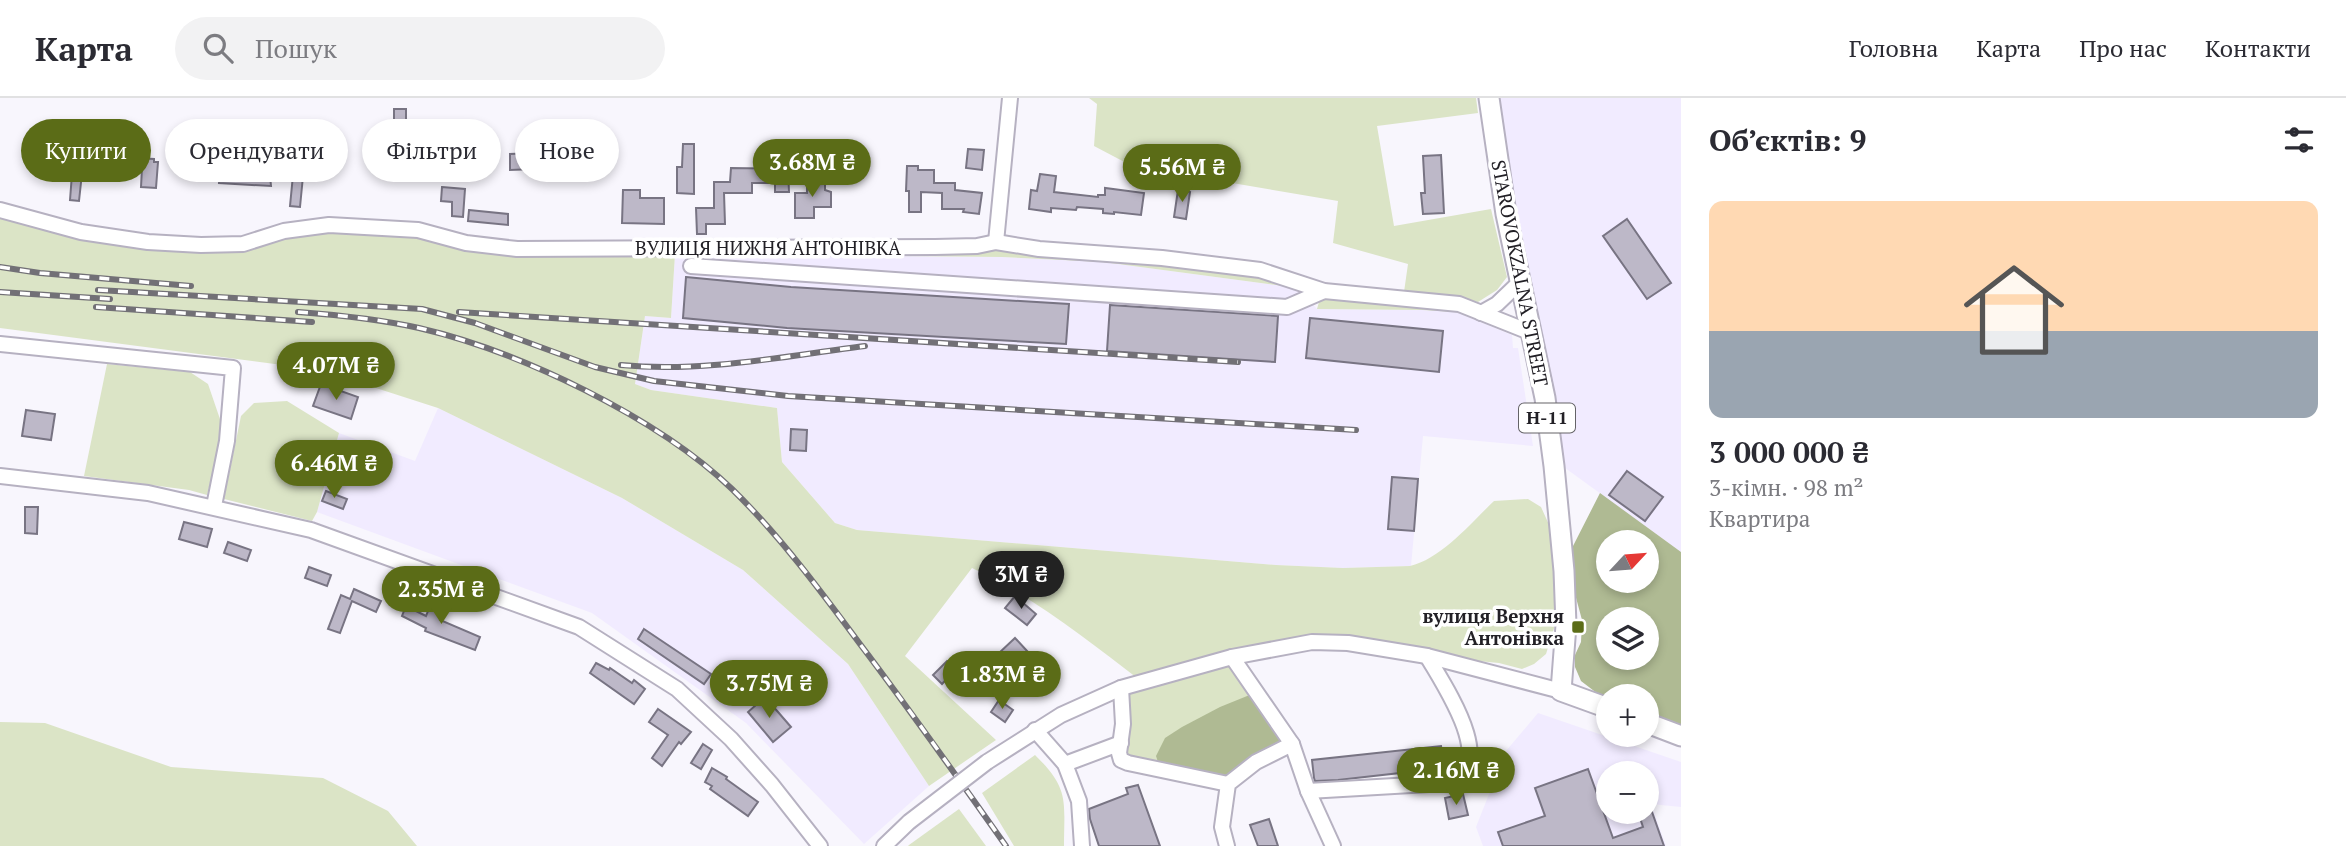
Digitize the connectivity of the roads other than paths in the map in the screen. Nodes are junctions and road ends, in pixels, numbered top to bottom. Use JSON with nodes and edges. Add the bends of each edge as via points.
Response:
{"nodes":[{"id":1,"x":1010,"y":98,"type":"edge"},
{"id":2,"x":1489,"y":98,"type":"edge"},
{"id":3,"x":0,"y":209,"type":"edge"},
{"id":4,"x":996,"y":243,"type":"junction"},
{"id":5,"x":691,"y":266,"type":"dead end"},
{"id":6,"x":1521,"y":281,"type":"junction"},
{"id":7,"x":1324,"y":291,"type":"junction"},
{"id":8,"x":1481,"y":313,"type":"junction"},
{"id":9,"x":1532,"y":333,"type":"junction"},
{"id":10,"x":0,"y":344,"type":"edge"},
{"id":11,"x":0,"y":476,"type":"edge"},
{"id":12,"x":214,"y":506,"type":"junction"},
{"id":13,"x":1427,"y":656,"type":"junction"},
{"id":14,"x":1232,"y":657,"type":"junction"},
{"id":15,"x":1121,"y":688,"type":"junction"},
{"id":16,"x":1561,"y":691,"type":"junction"},
{"id":17,"x":1596,"y":704,"type":"edge"},
{"id":18,"x":1659,"y":728,"type":"edge"},
{"id":19,"x":1035,"y":730,"type":"junction"},
{"id":20,"x":1681,"y":736,"type":"edge"},
{"id":21,"x":1121,"y":743,"type":"junction"},
{"id":22,"x":1292,"y":744,"type":"junction"},
{"id":23,"x":1065,"y":764,"type":"junction"},
{"id":24,"x":1228,"y":784,"type":"junction"},
{"id":25,"x":1308,"y":791,"type":"junction"},
{"id":26,"x":820,"y":846,"type":"edge"},
{"id":27,"x":884,"y":846,"type":"edge"},
{"id":28,"x":1082,"y":846,"type":"edge"},
{"id":29,"x":1227,"y":846,"type":"edge"},
{"id":30,"x":1333,"y":846,"type":"edge"}],
"edges":[{"from":1,"to":4,"type":"street"},
{"from":2,"to":6,"type":"main road","name":"STAROVOKZALNA STREET","number":"Н-11"},
{"from":3,"to":4,"type":"street","name":"ВУЛИЦЯ НИЖНЯ АНТОНІВКА","via":[[81,232],[201,245],[243,244],[284,231],[329,225],[418,230],[466,243],[517,249]]},
{"from":4,"to":7,"type":"street","name":"ВУЛИЦЯ НИЖНЯ АНТОНІВКА","via":[[1260,270]]},
{"from":5,"to":7,"type":"street","via":[[1287,307]]},
{"from":6,"to":8,"type":"street"},
{"from":6,"to":9,"type":"main road","name":"STAROVOKZALNA STREET","number":"Н-11"},
{"from":7,"to":8,"type":"street","name":"ВУЛИЦЯ НИЖНЯ АНТОНІВКА","via":[[1432,300]]},
{"from":8,"to":9,"type":"street","name":"ВУЛИЦЯ НИЖНЯ АНТОНІВКА"},
{"from":9,"to":16,"type":"main road","name":"STAROVOKZALNA STREET","number":"Н-11","via":[[1545,398],[1564,571]]},
{"from":10,"to":12,"type":"street","via":[[233,368],[227,440]]},
{"from":11,"to":12,"type":"street","via":[[148,493]]},
{"from":12,"to":26,"type":"street","via":[[311,530],[579,627],[677,689],[731,739]]},
{"from":13,"to":14,"type":"street","via":[[1312,642]]},
{"from":13,"to":16,"type":"street"},
{"from":13,"to":25,"type":"street","via":[[1471,746],[1466,769],[1446,783]]},
{"from":14,"to":15,"type":"street"},
{"from":14,"to":22,"type":"street"},
{"from":15,"to":19,"type":"street"},
{"from":15,"to":21,"type":"street"},
{"from":16,"to":17,"type":"main road"},
{"from":18,"to":20,"type":"main road"},
{"from":19,"to":23,"type":"street"},
{"from":19,"to":27,"type":"street","bridge":true,"via":[[987,762]]},
{"from":21,"to":23,"type":"street"},
{"from":21,"to":24,"type":"street","via":[[1121,760],[1128,763]]},
{"from":22,"to":24,"type":"street","via":[[1256,762]]},
{"from":22,"to":25,"type":"street"},
{"from":23,"to":28,"type":"street","via":[[1079,801]]},
{"from":24,"to":29,"type":"street","via":[[1222,827]]},
{"from":25,"to":30,"type":"street"}]}
